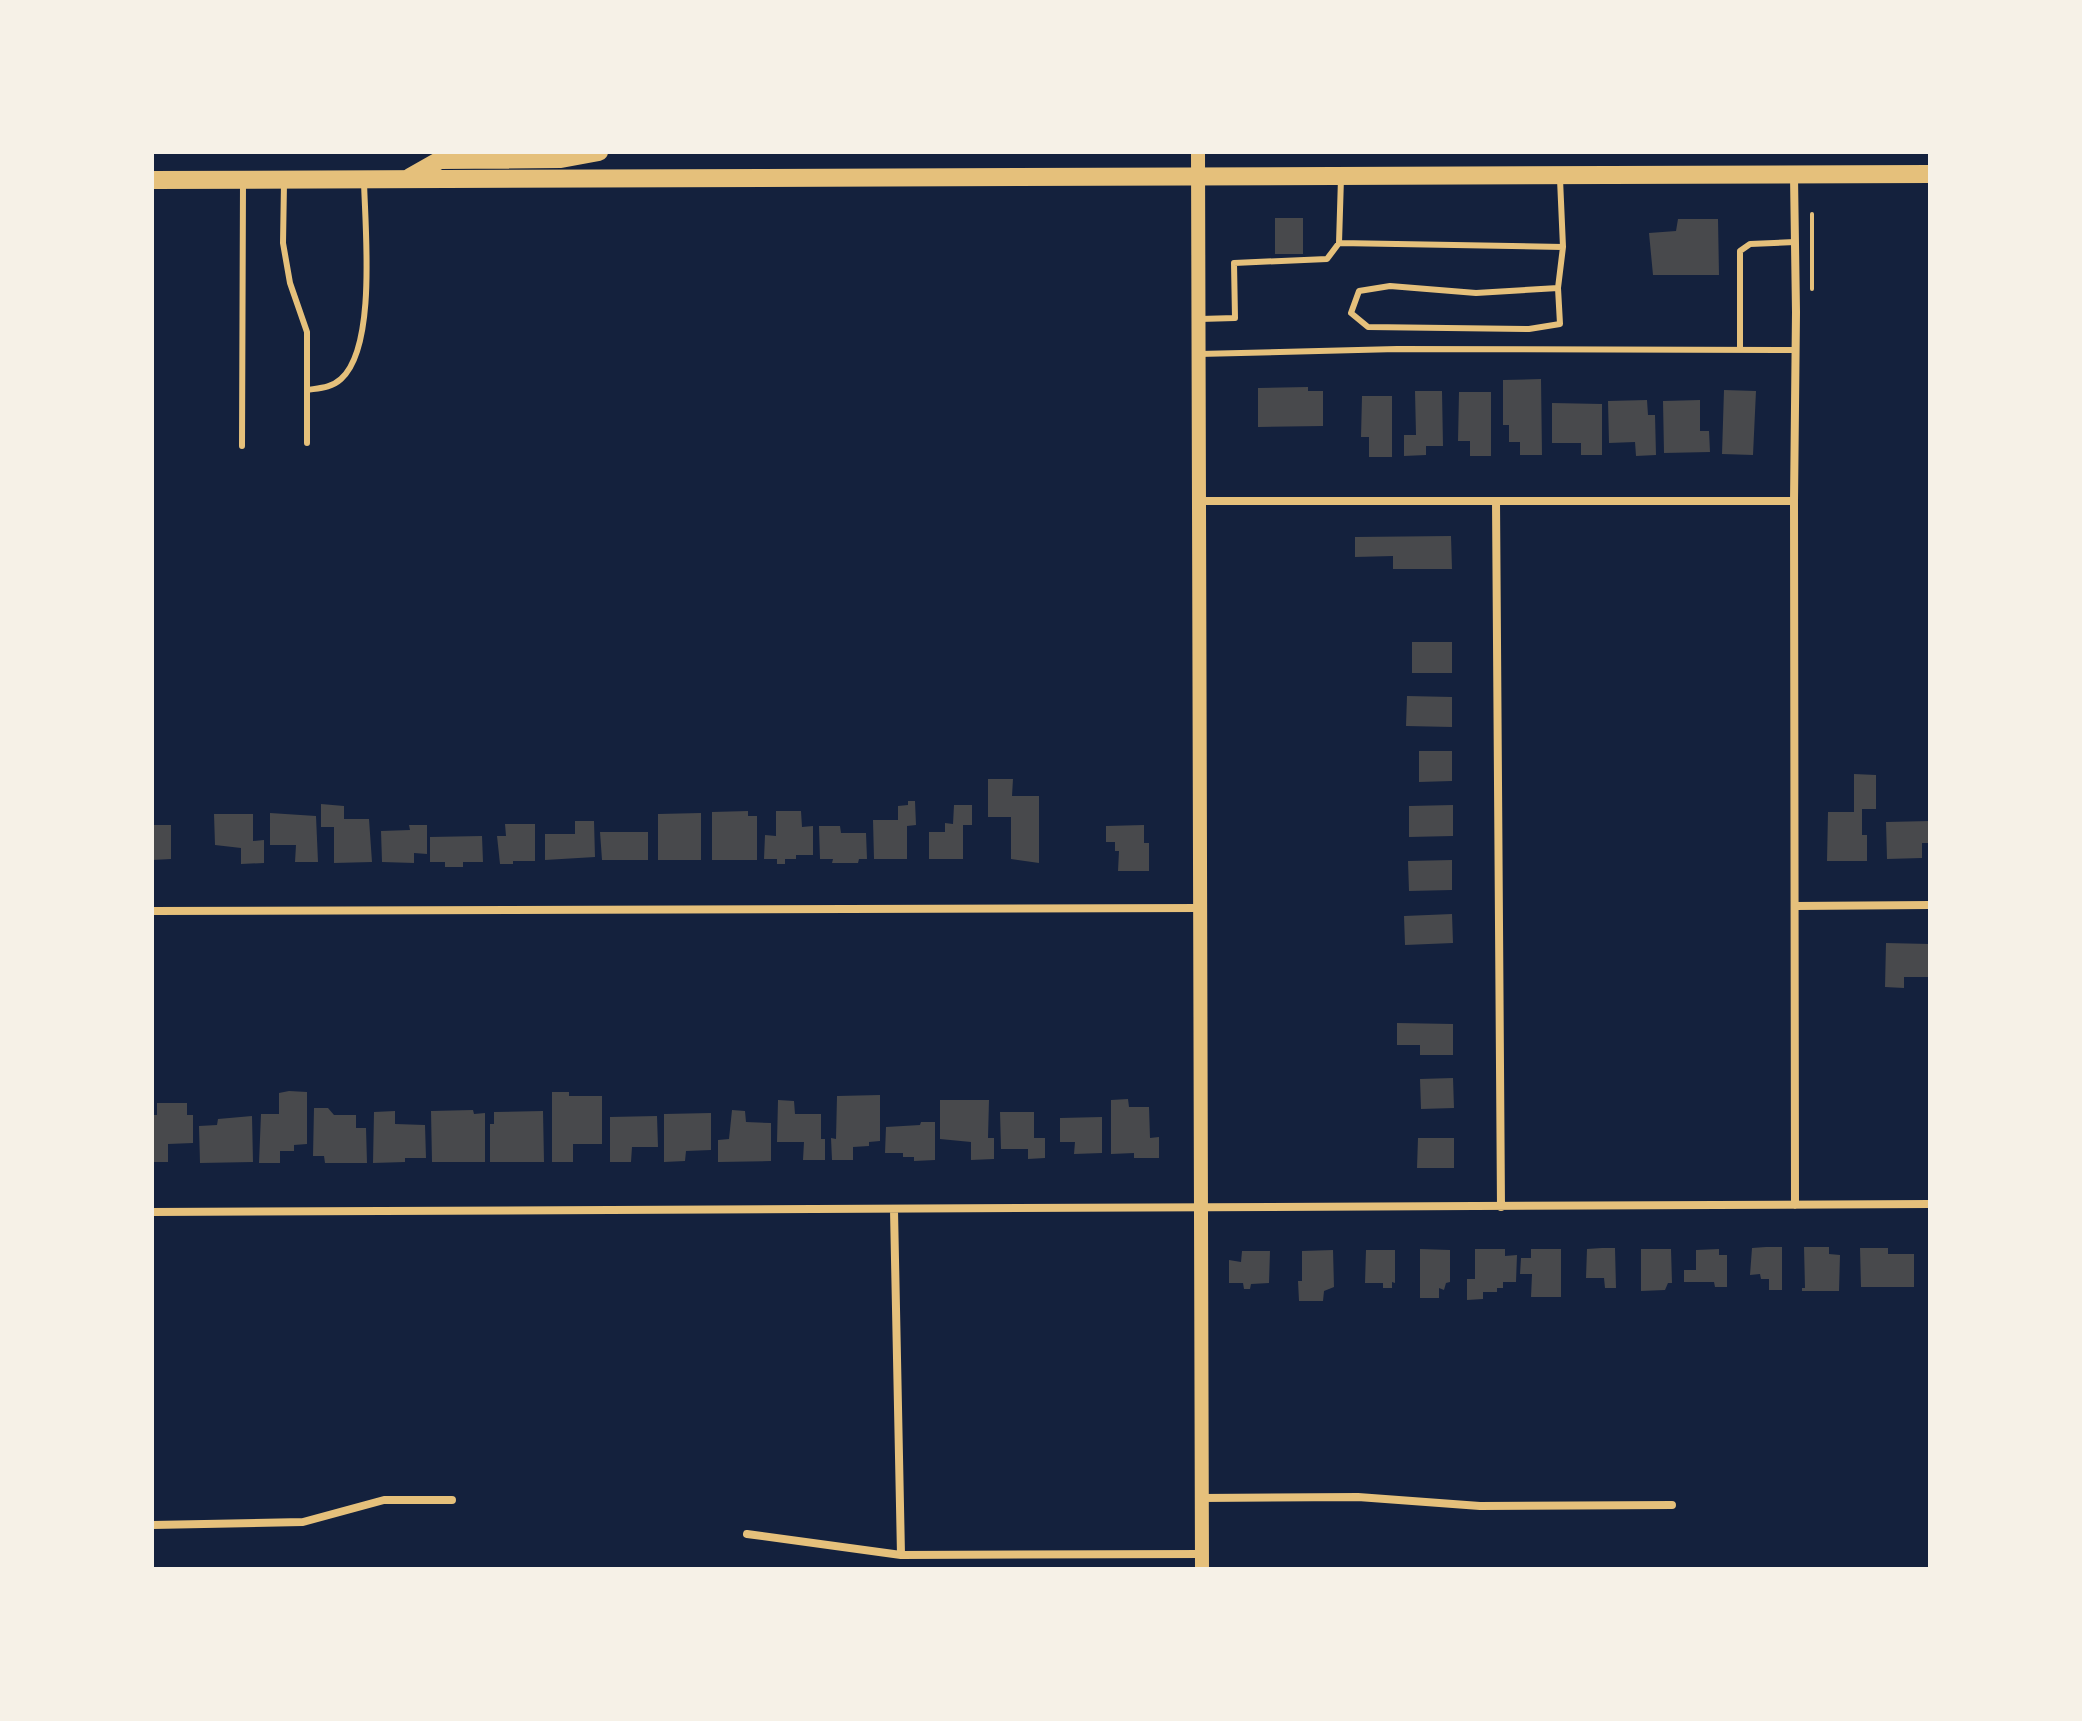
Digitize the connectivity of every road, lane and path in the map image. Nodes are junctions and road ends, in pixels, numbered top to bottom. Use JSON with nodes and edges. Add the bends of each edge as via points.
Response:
{"nodes":[{"id":1,"x":599,"y":152,"type":"edge"},
{"id":2,"x":1198,"y":152,"type":"edge"},
{"id":3,"x":1341,"y":174,"type":"junction"},
{"id":4,"x":1930,"y":174,"type":"edge"},
{"id":5,"x":1198,"y":175,"type":"junction"},
{"id":6,"x":1794,"y":175,"type":"junction"},
{"id":7,"x":1559,"y":176,"type":"junction"},
{"id":8,"x":284,"y":179,"type":"junction"},
{"id":9,"x":364,"y":179,"type":"junction"},
{"id":10,"x":408,"y":179,"type":"junction"},
{"id":11,"x":152,"y":180,"type":"edge"},
{"id":12,"x":243,"y":180,"type":"junction"},
{"id":13,"x":1795,"y":242,"type":"junction"},
{"id":14,"x":1339,"y":243,"type":"junction"},
{"id":15,"x":1563,"y":247,"type":"junction"},
{"id":16,"x":1558,"y":288,"type":"junction"},
{"id":17,"x":1199,"y":319,"type":"junction"},
{"id":18,"x":1740,"y":350,"type":"junction"},
{"id":19,"x":1796,"y":350,"type":"junction"},
{"id":20,"x":1199,"y":354,"type":"junction"},
{"id":21,"x":307,"y":390,"type":"junction"},
{"id":22,"x":307,"y":443,"type":"dead end"},
{"id":23,"x":242,"y":446,"type":"dead end"},
{"id":24,"x":1199,"y":501,"type":"junction"},
{"id":25,"x":1496,"y":501,"type":"junction"},
{"id":26,"x":1794,"y":501,"type":"junction"},
{"id":27,"x":1930,"y":905,"type":"edge"},
{"id":28,"x":1795,"y":906,"type":"junction"},
{"id":29,"x":1200,"y":908,"type":"junction"},
{"id":30,"x":152,"y":911,"type":"edge"},
{"id":31,"x":1930,"y":1204,"type":"edge"},
{"id":32,"x":1795,"y":1205,"type":"junction"},
{"id":33,"x":1201,"y":1207,"type":"junction"},
{"id":34,"x":1501,"y":1207,"type":"junction"},
{"id":35,"x":894,"y":1210,"type":"junction"},
{"id":36,"x":152,"y":1212,"type":"edge"},
{"id":37,"x":1201,"y":1498,"type":"junction"},
{"id":38,"x":452,"y":1500,"type":"dead end"},
{"id":39,"x":1672,"y":1505,"type":"dead end"},
{"id":40,"x":152,"y":1525,"type":"edge"},
{"id":41,"x":747,"y":1534,"type":"dead end"},
{"id":42,"x":901,"y":1555,"type":"junction"},
{"id":43,"x":1202,"y":1562,"type":"edge"}],
"edges":[{"from":1,"to":10,"type":"main road","via":[[561,159],[440,160]]},
{"from":2,"to":5,"type":"street"},
{"from":3,"to":5,"type":"main road"},
{"from":3,"to":7,"type":"main road"},
{"from":3,"to":14,"type":"lane"},
{"from":4,"to":6,"type":"main road"},
{"from":5,"to":10,"type":"main road"},
{"from":5,"to":17,"type":"street"},
{"from":6,"to":7,"type":"main road"},
{"from":6,"to":13,"type":"street"},
{"from":7,"to":15,"type":"lane"},
{"from":8,"to":9,"type":"main road"},
{"from":8,"to":12,"type":"main road"},
{"from":8,"to":21,"type":"lane","via":[[283,243],[307,332]]},
{"from":9,"to":10,"type":"main road"},
{"from":9,"to":21,"type":"lane","via":[[366,289],[359,351],[343,378],[332,386]]},
{"from":11,"to":12,"type":"main road"},
{"from":12,"to":23,"type":"lane"},
{"from":13,"to":18,"type":"lane","via":[[1750,244],[1740,251]]},
{"from":13,"to":19,"type":"street"},
{"from":14,"to":15,"type":"lane"},
{"from":14,"to":17,"type":"lane","via":[[1327,259],[1234,263],[1235,318]]},
{"from":15,"to":16,"type":"lane"},
{"from":16,"to":16,"type":"lane","via":[[1476,293],[1390,286],[1359,291],[1351,313],[1368,327],[1529,329],[1560,324]]},
{"from":17,"to":20,"type":"street"},
{"from":18,"to":19,"type":"lane"},
{"from":18,"to":20,"type":"lane"},
{"from":19,"to":26,"type":"street"},
{"from":20,"to":24,"type":"street"},
{"from":21,"to":22,"type":"lane"},
{"from":24,"to":25,"type":"street"},
{"from":24,"to":29,"type":"street"},
{"from":25,"to":26,"type":"street"},
{"from":25,"to":34,"type":"street"},
{"from":26,"to":28,"type":"street"},
{"from":27,"to":28,"type":"street"},
{"from":28,"to":32,"type":"street"},
{"from":29,"to":30,"type":"street"},
{"from":29,"to":33,"type":"street"},
{"from":31,"to":32,"type":"street"},
{"from":32,"to":34,"type":"street"},
{"from":33,"to":34,"type":"street"},
{"from":33,"to":35,"type":"street"},
{"from":33,"to":37,"type":"street"},
{"from":35,"to":36,"type":"street"},
{"from":35,"to":42,"type":"street"},
{"from":37,"to":39,"type":"street"},
{"from":37,"to":43,"type":"street"},
{"from":38,"to":40,"type":"street","via":[[384,1500],[303,1522]]},
{"from":41,"to":42,"type":"street"},
{"from":42,"to":43,"type":"street"}]}
